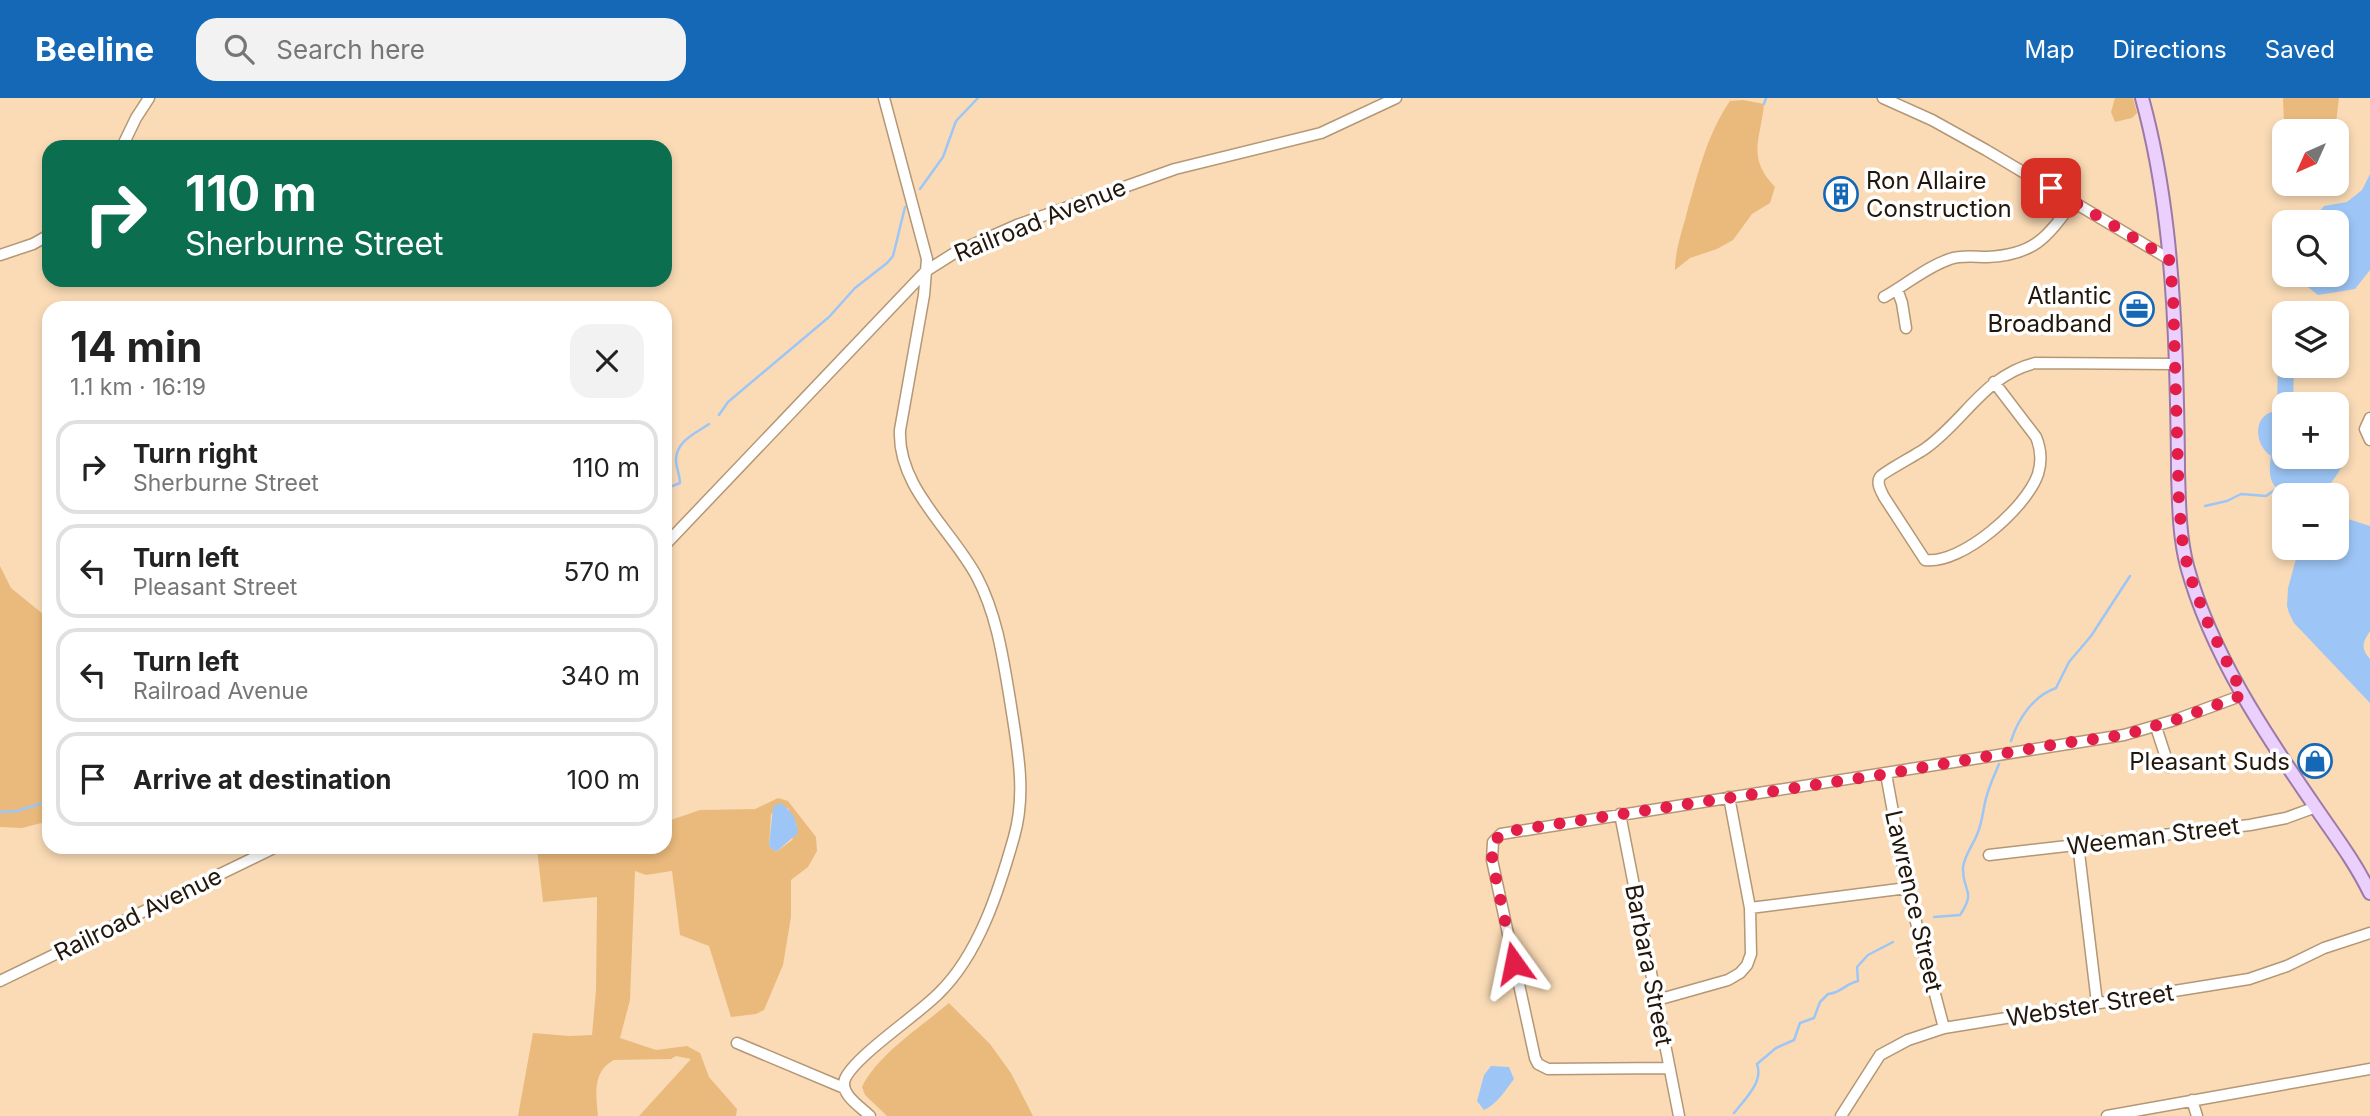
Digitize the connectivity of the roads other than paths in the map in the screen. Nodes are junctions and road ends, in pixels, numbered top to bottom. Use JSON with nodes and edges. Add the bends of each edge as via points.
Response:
{"nodes":[{"id":1,"x":149,"y":98,"type":"edge"},
{"id":2,"x":884,"y":98,"type":"edge"},
{"id":3,"x":1396,"y":98,"type":"edge"},
{"id":4,"x":1883,"y":98,"type":"edge"},
{"id":5,"x":2142,"y":98,"type":"edge"},
{"id":6,"x":125,"y":140,"type":"edge"},
{"id":7,"x":2073,"y":202,"type":"junction"},
{"id":8,"x":42,"y":239,"type":"edge"},
{"id":9,"x":0,"y":255,"type":"edge"},
{"id":10,"x":2169,"y":259,"type":"junction"},
{"id":11,"x":926,"y":271,"type":"junction"},
{"id":12,"x":1897,"y":289,"type":"junction"},
{"id":13,"x":1884,"y":297,"type":"dead end"},
{"id":14,"x":1906,"y":328,"type":"dead end"},
{"id":15,"x":2176,"y":364,"type":"junction"},
{"id":16,"x":1994,"y":382,"type":"junction"},
{"id":17,"x":2370,"y":418,"type":"edge"},
{"id":18,"x":2370,"y":440,"type":"edge"},
{"id":19,"x":672,"y":538,"type":"edge"},
{"id":20,"x":2243,"y":695,"type":"junction"},
{"id":21,"x":2156,"y":727,"type":"junction"},
{"id":22,"x":2169,"y":767,"type":"dead end"},
{"id":23,"x":1886,"y":774,"type":"junction"},
{"id":24,"x":1729,"y":797,"type":"junction"},
{"id":25,"x":2316,"y":807,"type":"junction"},
{"id":26,"x":1620,"y":814,"type":"junction"},
{"id":27,"x":2078,"y":844,"type":"junction"},
{"id":28,"x":262,"y":854,"type":"edge"},
{"id":29,"x":1989,"y":855,"type":"dead end"},
{"id":30,"x":1907,"y":888,"type":"junction"},
{"id":31,"x":2370,"y":893,"type":"edge"},
{"id":32,"x":1749,"y":908,"type":"junction"},
{"id":33,"x":2370,"y":933,"type":"edge"},
{"id":34,"x":0,"y":981,"type":"edge"},
{"id":35,"x":1657,"y":1000,"type":"junction"},
{"id":36,"x":2097,"y":1003,"type":"junction"},
{"id":37,"x":1944,"y":1028,"type":"junction"},
{"id":38,"x":737,"y":1044,"type":"dead end"},
{"id":39,"x":1668,"y":1068,"type":"junction"},
{"id":40,"x":2370,"y":1069,"type":"edge"},
{"id":41,"x":844,"y":1088,"type":"junction"},
{"id":42,"x":2192,"y":1100,"type":"junction"},
{"id":43,"x":870,"y":1116,"type":"edge"},
{"id":44,"x":1679,"y":1116,"type":"edge"},
{"id":45,"x":1841,"y":1116,"type":"edge"},
{"id":46,"x":2107,"y":1116,"type":"edge"},
{"id":47,"x":2197,"y":1116,"type":"edge"}],
"edges":[{"from":1,"to":6,"type":"street"},
{"from":2,"to":11,"type":"street","via":[[925,245]]},
{"from":3,"to":11,"type":"street","name":"Railroad Avenue","via":[[1321,133],[1175,169],[1017,225],[956,251]]},
{"from":4,"to":7,"type":"street","via":[[1954,132]]},
{"from":5,"to":10,"type":"main road","via":[[2159,178]]},
{"from":7,"to":10,"type":"street"},
{"from":7,"to":12,"type":"street","via":[[2038,243],[2002,256],[1950,259]]},
{"from":8,"to":9,"type":"street"},
{"from":10,"to":15,"type":"main road"},
{"from":11,"to":19,"type":"street","name":"Railroad Avenue"},
{"from":11,"to":41,"type":"street","via":[[900,452],[911,480],[978,579],[992,613],[1016,742],[1020,808],[1002,875],[966,961],[931,1002],[855,1066]]},
{"from":12,"to":13,"type":"street"},
{"from":12,"to":14,"type":"street"},
{"from":15,"to":16,"type":"street","via":[[2035,363]]},
{"from":15,"to":20,"type":"main road","via":[[2183,547],[2207,621]]},
{"from":16,"to":16,"type":"street","via":[[2036,437],[2041,459],[2037,478],[1998,526],[1963,549],[1929,561],[1922,558],[1878,481],[1937,439]]},
{"from":17,"to":18,"type":"street","via":[[2365,429]]},
{"from":20,"to":21,"type":"street"},
{"from":20,"to":25,"type":"main road"},
{"from":21,"to":22,"type":"street"},
{"from":21,"to":23,"type":"street"},
{"from":23,"to":24,"type":"street"},
{"from":23,"to":30,"type":"street","name":"Lawrence Street"},
{"from":24,"to":26,"type":"street"},
{"from":24,"to":32,"type":"street"},
{"from":25,"to":27,"type":"street","name":"Weeman Street","via":[[2250,825]]},
{"from":25,"to":31,"type":"main road"},
{"from":26,"to":35,"type":"street","name":"Barbara Street"},
{"from":26,"to":39,"type":"street","via":[[1508,831],[1492,845],[1492,860],[1535,1058],[1543,1067],[1556,1070]]},
{"from":27,"to":29,"type":"street","name":"Weeman Street"},
{"from":27,"to":36,"type":"street"},
{"from":28,"to":34,"type":"street","name":"Railroad Avenue"},
{"from":30,"to":32,"type":"street"},
{"from":30,"to":37,"type":"street","name":"Lawrence Street"},
{"from":32,"to":35,"type":"street","via":[[1751,954],[1740,973],[1718,984]]},
{"from":33,"to":36,"type":"street","name":"Webster Street","via":[[2249,979]]},
{"from":35,"to":39,"type":"street","name":"Barbara Street"},
{"from":36,"to":37,"type":"street","name":"Webster Street"},
{"from":37,"to":45,"type":"street","name":"Webster Street","via":[[1880,1055]]},
{"from":38,"to":41,"type":"street"},
{"from":39,"to":44,"type":"street","name":"Barbara Street"},
{"from":40,"to":42,"type":"street"},
{"from":41,"to":43,"type":"street"},
{"from":42,"to":46,"type":"street"},
{"from":42,"to":47,"type":"street"}]}
